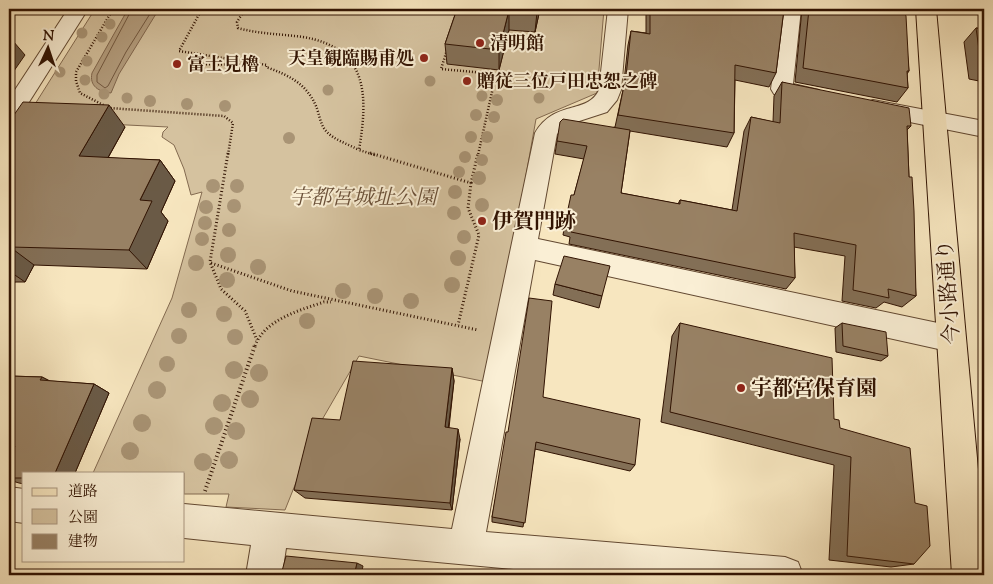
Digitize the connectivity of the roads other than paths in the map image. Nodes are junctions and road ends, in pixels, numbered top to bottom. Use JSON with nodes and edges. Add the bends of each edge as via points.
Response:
{"nodes":[{"id":1,"x":78,"y":9,"type":"edge"},
{"id":2,"x":618,"y":9,"type":"edge"},
{"id":3,"x":791,"y":9,"type":"edge"},
{"id":4,"x":926,"y":9,"type":"edge"},
{"id":5,"x":829,"y":99,"type":"edge"},
{"id":6,"x":858,"y":104,"type":"edge"},
{"id":7,"x":9,"y":116,"type":"edge"},
{"id":8,"x":936,"y":120,"type":"junction"},
{"id":9,"x":984,"y":129,"type":"edge"},
{"id":10,"x":524,"y":247,"type":"junction"},
{"id":11,"x":952,"y":339,"type":"junction"},
{"id":12,"x":189,"y":522,"type":"edge"},
{"id":13,"x":271,"y":531,"type":"junction"},
{"id":14,"x":466,"y":548,"type":"junction"},
{"id":15,"x":560,"y":566,"type":"edge"},
{"id":16,"x":264,"y":575,"type":"edge"},
{"id":17,"x":786,"y":575,"type":"edge"},
{"id":18,"x":970,"y":575,"type":"edge"}],
"edges":[{"from":1,"to":7,"type":"street"},
{"from":2,"to":10,"type":"street","via":[[610,90],[604,102],[595,108],[551,123],[546,133]]},
{"from":3,"to":5,"type":"street","via":[[782,89]]},
{"from":4,"to":8,"type":"main road","name":"今小路通り"},
{"from":6,"to":8,"type":"street"},
{"from":8,"to":9,"type":"street"},
{"from":8,"to":11,"type":"main road","name":"今小路通り"},
{"from":10,"to":11,"type":"street"},
{"from":10,"to":14,"type":"street"},
{"from":11,"to":18,"type":"main road","name":"今小路通り"},
{"from":12,"to":13,"type":"street"},
{"from":13,"to":14,"type":"street"},
{"from":13,"to":16,"type":"street"},
{"from":14,"to":15,"type":"street"},
{"from":15,"to":17,"type":"street"}]}
